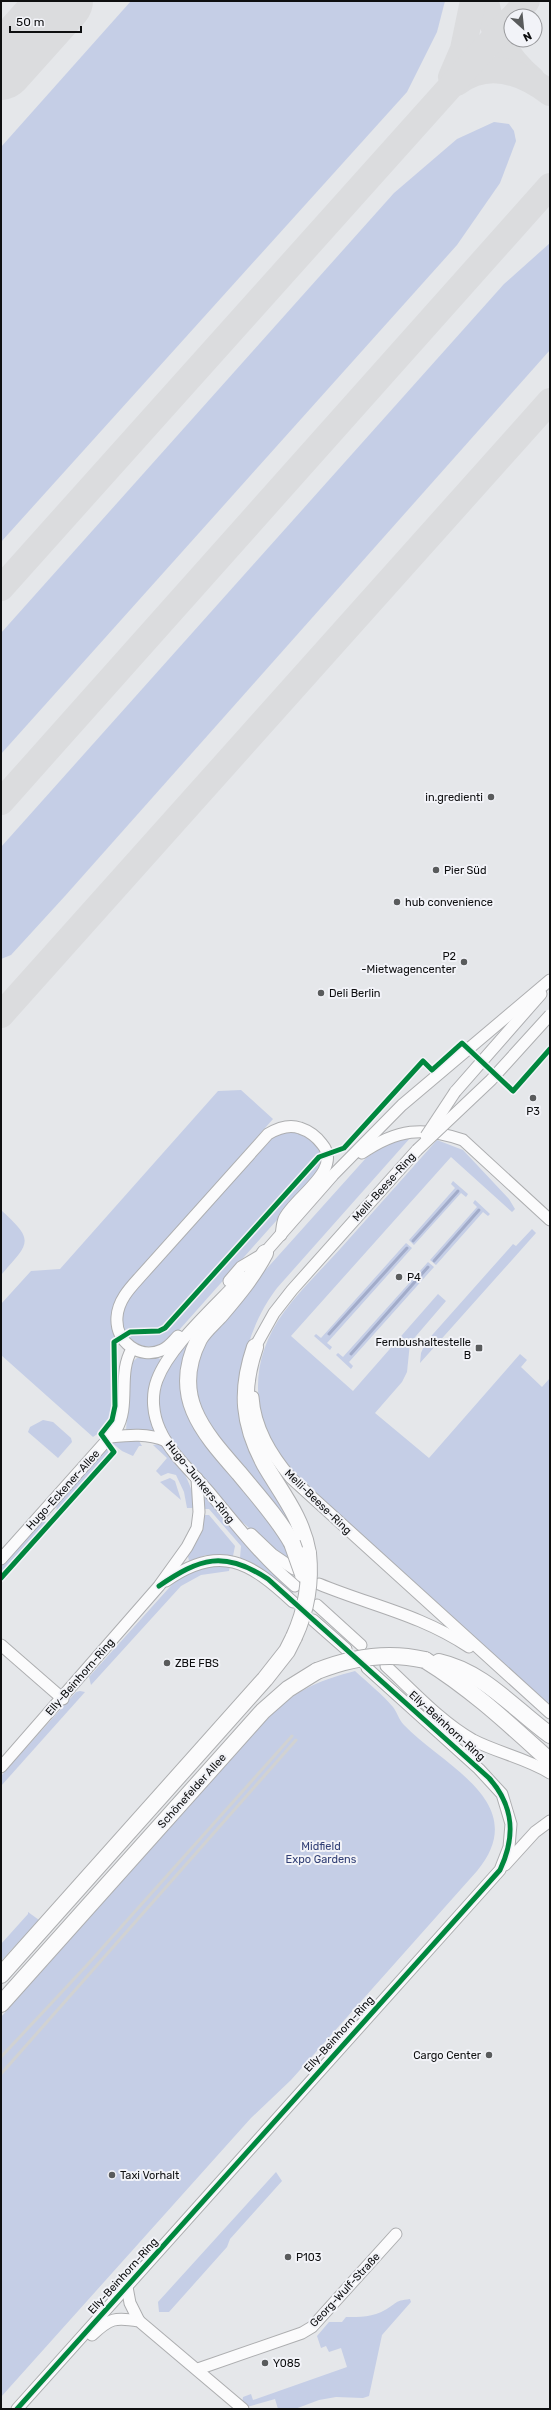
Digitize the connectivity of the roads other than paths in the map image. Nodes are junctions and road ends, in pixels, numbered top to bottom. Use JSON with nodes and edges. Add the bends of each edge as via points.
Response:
{"nodes":[{"id":1,"x":550,"y":980,"type":"edge"},
{"id":2,"x":550,"y":983,"type":"edge"},
{"id":3,"x":550,"y":1015,"type":"edge"},
{"id":4,"x":417,"y":1150,"type":"junction"},
{"id":5,"x":550,"y":1220,"type":"edge"},
{"id":6,"x":281,"y":1235,"type":"junction"},
{"id":7,"x":265,"y":1253,"type":"junction"},
{"id":8,"x":255,"y":1348,"type":"junction"},
{"id":9,"x":132,"y":1349,"type":"junction"},
{"id":10,"x":110,"y":1437,"type":"junction"},
{"id":11,"x":166,"y":1441,"type":"junction"},
{"id":12,"x":197,"y":1478,"type":"junction"},
{"id":13,"x":209,"y":1493,"type":"junction"},
{"id":14,"x":1,"y":1559,"type":"edge"},
{"id":15,"x":294,"y":1569,"type":"dead end"},
{"id":16,"x":159,"y":1586,"type":"junction"},
{"id":17,"x":306,"y":1594,"type":"junction"},
{"id":18,"x":313,"y":1620,"type":"dead end"},
{"id":19,"x":1,"y":1645,"type":"edge"},
{"id":20,"x":361,"y":1645,"type":"dead end"},
{"id":21,"x":346,"y":1649,"type":"dead end"},
{"id":22,"x":425,"y":1660,"type":"junction"},
{"id":23,"x":386,"y":1666,"type":"dead end"},
{"id":24,"x":498,"y":1666,"type":"junction"},
{"id":25,"x":367,"y":1668,"type":"dead end"},
{"id":26,"x":63,"y":1699,"type":"junction"},
{"id":27,"x":550,"y":1713,"type":"edge"},
{"id":28,"x":550,"y":1735,"type":"edge"},
{"id":29,"x":550,"y":1761,"type":"edge"},
{"id":30,"x":1,"y":1767,"type":"edge"},
{"id":31,"x":550,"y":1773,"type":"edge"},
{"id":32,"x":550,"y":1821,"type":"edge"},
{"id":33,"x":500,"y":1870,"type":"junction"},
{"id":34,"x":1,"y":1975,"type":"edge"},
{"id":35,"x":1,"y":2004,"type":"edge"},
{"id":36,"x":396,"y":2234,"type":"dead end"},
{"id":37,"x":127,"y":2287,"type":"junction"},
{"id":38,"x":139,"y":2322,"type":"junction"},
{"id":39,"x":76,"y":2343,"type":"junction"},
{"id":40,"x":198,"y":2369,"type":"junction"},
{"id":41,"x":17,"y":2409,"type":"edge"},
{"id":42,"x":243,"y":2409,"type":"edge"}],
"edges":[{"from":1,"to":6,"type":"street","name":"Hugo-Junkers-Ring","via":[[402,1105],[333,1175]]},
{"from":2,"to":4,"type":"street","name":"Melli-Beese-Ring","bridge":true,"via":[[455,1092]]},
{"from":3,"to":4,"type":"street","name":"Melli-Beese-Ring","bridge":true,"via":[[478,1094]]},
{"from":4,"to":8,"type":"street","name":"Melli-Beese-Ring","via":[[292,1290],[274,1313]]},
{"from":5,"to":6,"type":"street","name":"Hugo-Junkers-Ring","via":[[463,1140],[440,1133],[413,1131],[385,1138],[360,1154],[295,1228]]},
{"from":6,"to":7,"type":"street","name":"Hugo-Junkers-Ring"},
{"from":6,"to":9,"type":"street","name":"Hugo-Junkers-Ring","via":[[284,1219],[322,1174],[328,1161],[327,1151],[319,1140],[313,1134],[297,1127],[281,1127],[268,1134],[128,1291],[119,1308],[117,1323],[122,1337]]},
{"from":7,"to":9,"type":"street","via":[[241,1268],[169,1346],[145,1353]]},
{"from":7,"to":11,"type":"street","name":"Hugo-Junkers-Ring","via":[[163,1366],[157,1381],[154,1405],[158,1424]]},
{"from":7,"to":17,"type":"highway","bridge":true,"via":[[253,1276],[200,1338],[189,1367],[189,1396],[206,1436],[258,1496],[292,1543],[302,1568]]},
{"from":8,"to":17,"type":"highway","name":"Schönefelder Allee","bridge":true,"via":[[244,1388],[249,1428],[265,1465],[298,1518],[308,1553]]},
{"from":8,"to":24,"type":"street","name":"Melli-Beese-Ring","via":[[254,1406],[258,1427],[276,1460],[291,1478],[365,1547]]},
{"from":9,"to":10,"type":"street","name":"Hugo-Eckener-Allee","via":[[124,1364],[122,1416]]},
{"from":10,"to":11,"type":"street","via":[[140,1435],[158,1437]]},
{"from":10,"to":14,"type":"street","name":"Hugo-Eckener-Allee"},
{"from":11,"to":12,"type":"street","name":"Hugo-Junkers-Ring"},
{"from":12,"to":13,"type":"street","name":"Hugo-Junkers-Ring"},
{"from":12,"to":16,"type":"street","name":"Elly-Beinhorn-Ring","via":[[197,1528],[193,1538]]},
{"from":13,"to":15,"type":"street","via":[[263,1546]]},
{"from":13,"to":17,"type":"street","name":"Hugo-Junkers-Ring","via":[[270,1565]]},
{"from":16,"to":17,"type":"street","name":"Elly-Beinhorn-Ring","via":[[190,1566],[202,1562],[228,1561],[254,1569],[268,1579]]},
{"from":16,"to":26,"type":"street","name":"Elly-Beinhorn-Ring"},
{"from":17,"to":20,"type":"street","name":"Hugo-Junkers-Ring"},
{"from":17,"to":24,"type":"street","via":[[408,1614],[437,1628]]},
{"from":17,"to":34,"type":"highway","name":"Schönefelder Allee","bridge":true,"via":[[303,1615],[294,1637],[268,1675]]},
{"from":18,"to":21,"type":"street"},
{"from":19,"to":26,"type":"street"},
{"from":22,"to":28,"type":"highway","name":"Schönefelder Allee","via":[[452,1665],[475,1677]]},
{"from":22,"to":29,"type":"highway","via":[[481,1700]]},
{"from":22,"to":35,"type":"highway","name":"Schönefelder Allee","bridge":true,"via":[[400,1656],[367,1656],[317,1671],[288,1689],[263,1711]]},
{"from":23,"to":31,"type":"street","via":[[451,1724],[474,1740]]},
{"from":24,"to":27,"type":"street","name":"Melli-Beese-Ring"},
{"from":25,"to":33,"type":"street","name":"Elly-Beinhorn-Ring","via":[[480,1768],[502,1794],[512,1824],[509,1847]]},
{"from":26,"to":30,"type":"street","name":"Elly-Beinhorn-Ring"},
{"from":32,"to":33,"type":"street","via":[[535,1832]]},
{"from":33,"to":37,"type":"street","name":"Elly-Beinhorn-Ring"},
{"from":36,"to":40,"type":"street","name":"Georg-Wulf-Straße","via":[[312,2327],[302,2333]]},
{"from":37,"to":38,"type":"street","via":[[130,2303]]},
{"from":37,"to":39,"type":"street","name":"Elly-Beinhorn-Ring"},
{"from":38,"to":39,"type":"street","via":[[119,2317],[109,2321],[86,2341]]},
{"from":38,"to":40,"type":"street"},
{"from":39,"to":41,"type":"street","name":"Elly-Beinhorn-Ring"},
{"from":40,"to":42,"type":"street"}]}
